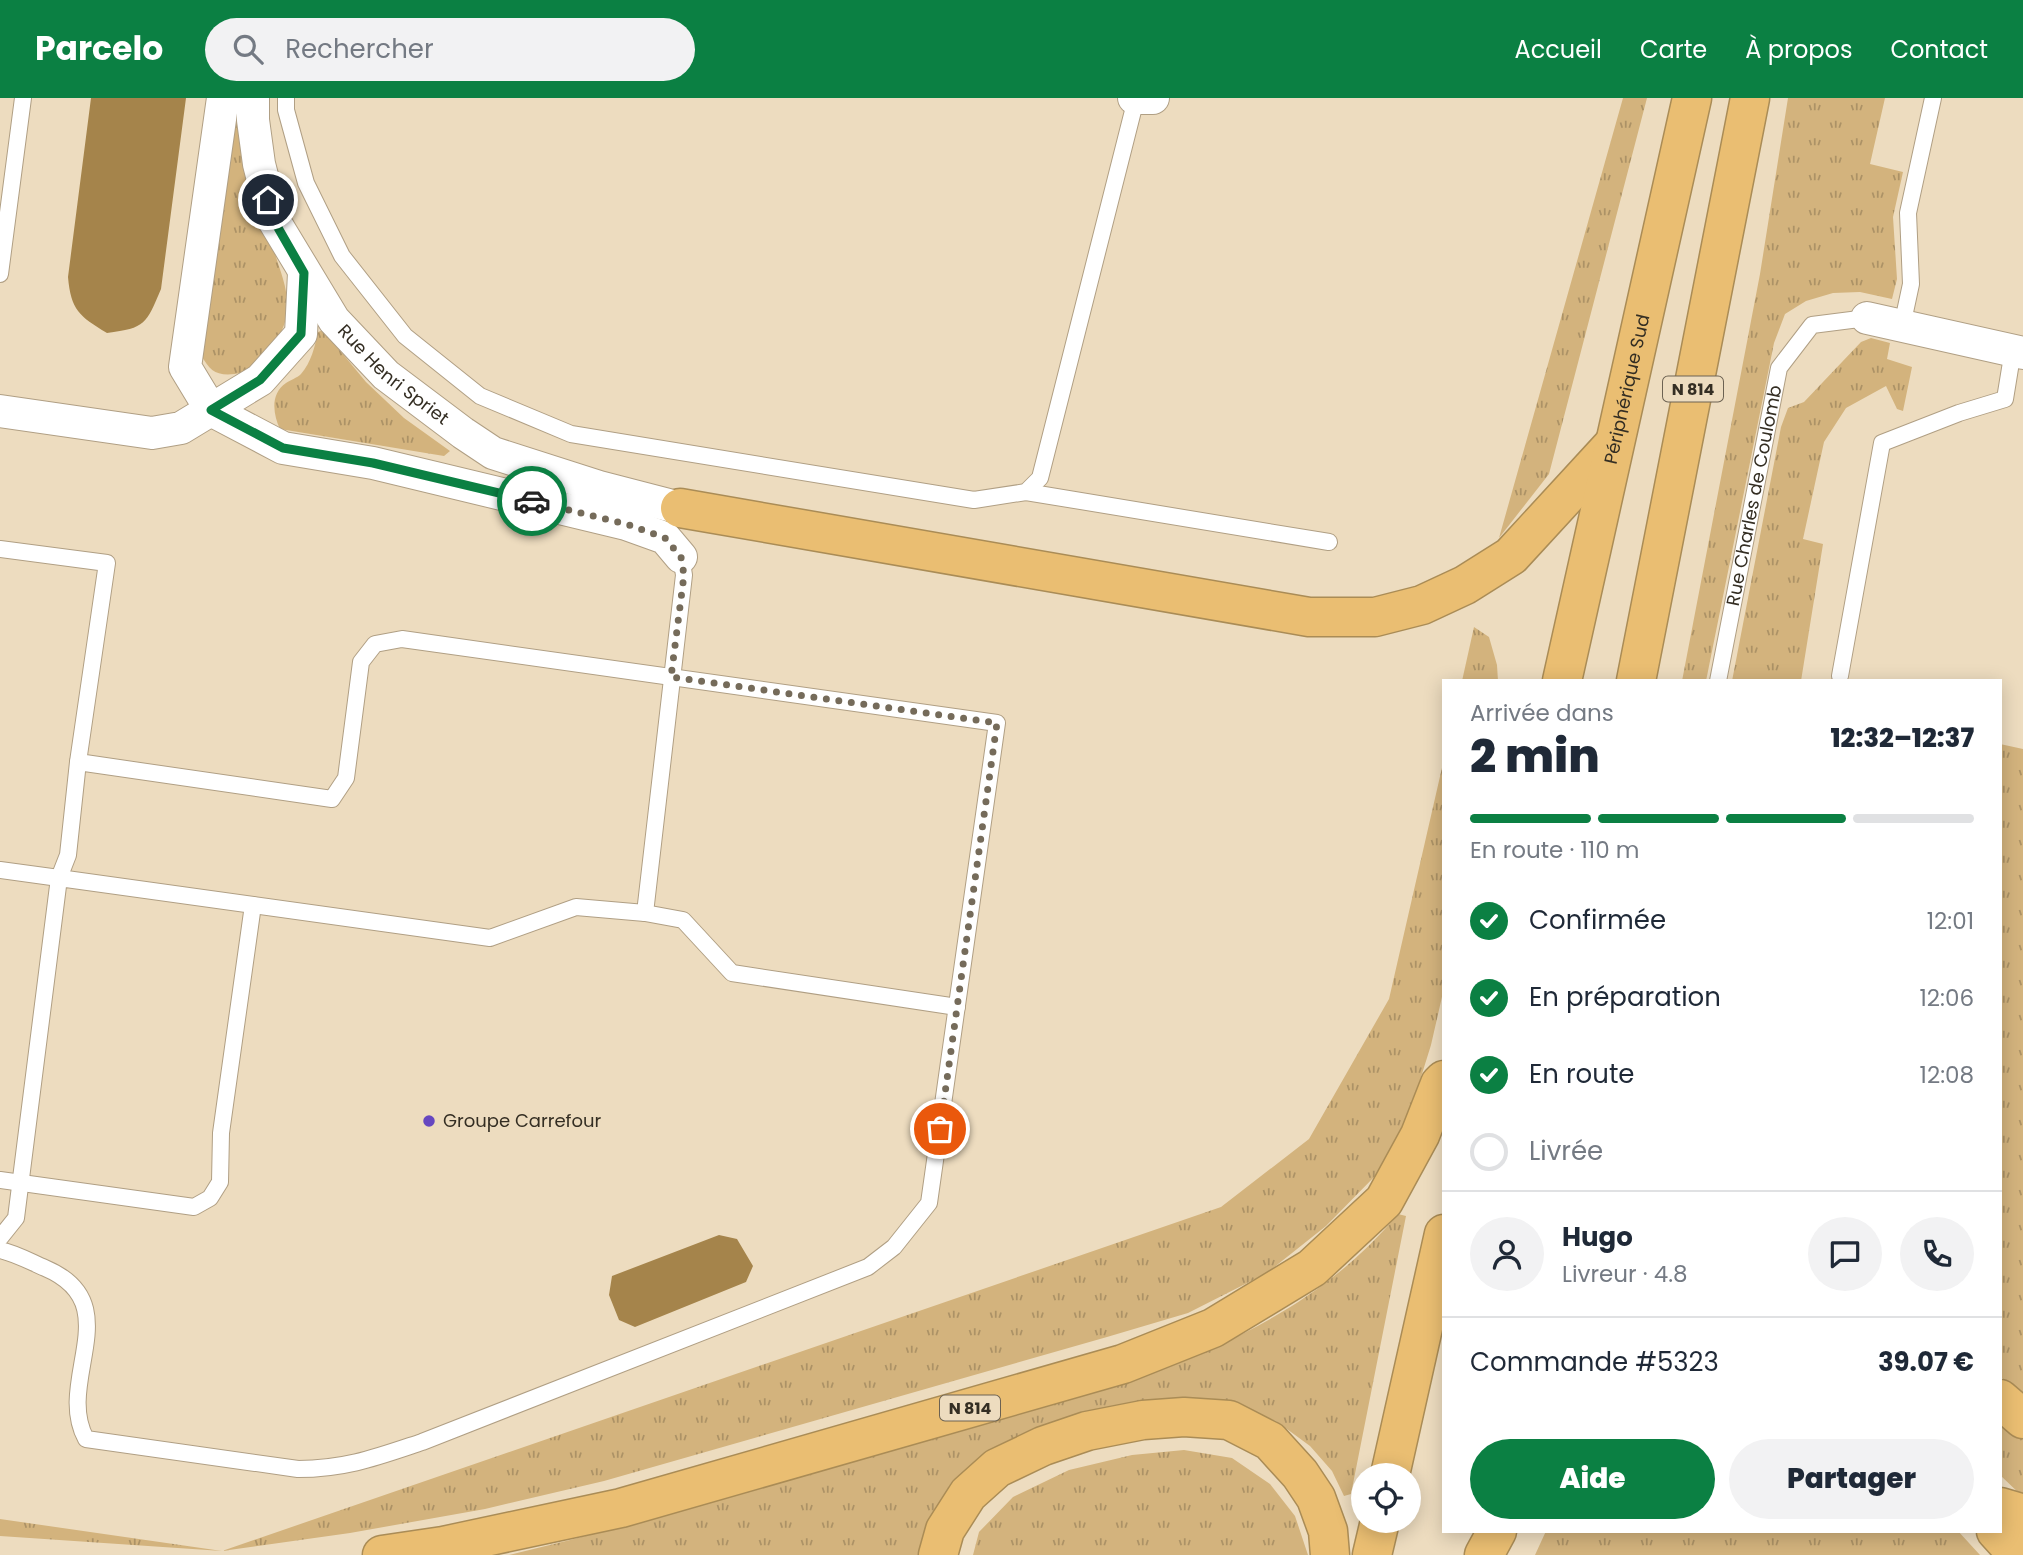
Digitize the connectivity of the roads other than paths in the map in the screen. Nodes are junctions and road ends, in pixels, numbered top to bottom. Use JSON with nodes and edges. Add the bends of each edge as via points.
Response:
{"nodes":[{"id":1,"x":23,"y":98,"type":"edge"},
{"id":2,"x":223,"y":98,"type":"edge"},
{"id":3,"x":253,"y":98,"type":"edge"},
{"id":4,"x":286,"y":98,"type":"edge"},
{"id":5,"x":1135,"y":98,"type":"edge"},
{"id":6,"x":1153,"y":98,"type":"edge"},
{"id":7,"x":1692,"y":98,"type":"edge"},
{"id":8,"x":1750,"y":98,"type":"edge"},
{"id":9,"x":1933,"y":98,"type":"edge"},
{"id":10,"x":304,"y":273,"type":"junction"},
{"id":11,"x":0,"y":274,"type":"edge"},
{"id":12,"x":1867,"y":318,"type":"joint"},
{"id":13,"x":1902,"y":326,"type":"junction"},
{"id":14,"x":2018,"y":352,"type":"edge"},
{"id":15,"x":211,"y":410,"type":"junction"},
{"id":16,"x":0,"y":411,"type":"edge"},
{"id":17,"x":1614,"y":444,"type":"junction"},
{"id":18,"x":1026,"y":492,"type":"junction"},
{"id":19,"x":680,"y":508,"type":"joint"},
{"id":20,"x":1329,"y":542,"type":"dead end"},
{"id":21,"x":0,"y":549,"type":"edge"},
{"id":22,"x":681,"y":557,"type":"joint"},
{"id":23,"x":1840,"y":676,"type":"dead end"},
{"id":24,"x":671,"y":677,"type":"junction"},
{"id":25,"x":1562,"y":679,"type":"edge"},
{"id":26,"x":1636,"y":679,"type":"edge"},
{"id":27,"x":1718,"y":679,"type":"edge"},
{"id":28,"x":78,"y":762,"type":"junction"},
{"id":29,"x":0,"y":870,"type":"edge"},
{"id":30,"x":59,"y":878,"type":"junction"},
{"id":31,"x":253,"y":905,"type":"junction"},
{"id":32,"x":645,"y":913,"type":"junction"},
{"id":33,"x":957,"y":1007,"type":"junction"},
{"id":34,"x":1442,"y":1082,"type":"edge"},
{"id":35,"x":0,"y":1180,"type":"edge"},
{"id":36,"x":20,"y":1183,"type":"junction"},
{"id":37,"x":0,"y":1238,"type":"edge"},
{"id":38,"x":1442,"y":1243,"type":"edge"},
{"id":39,"x":0,"y":1251,"type":"edge"},
{"id":40,"x":2002,"y":1401,"type":"edge"},
{"id":41,"x":2023,"y":1419,"type":"edge"},
{"id":42,"x":1393,"y":1463,"type":"edge"},
{"id":43,"x":2002,"y":1508,"type":"edge"},
{"id":44,"x":2023,"y":1518,"type":"edge"},
{"id":45,"x":1377,"y":1533,"type":"edge"},
{"id":46,"x":1465,"y":1533,"type":"edge"},
{"id":47,"x":1496,"y":1533,"type":"edge"},
{"id":48,"x":1998,"y":1533,"type":"edge"},
{"id":49,"x":382,"y":1555,"type":"edge"},
{"id":50,"x":938,"y":1555,"type":"edge"},
{"id":51,"x":1330,"y":1555,"type":"edge"},
{"id":52,"x":1372,"y":1555,"type":"edge"},
{"id":53,"x":1461,"y":1555,"type":"edge"},
{"id":54,"x":1484,"y":1555,"type":"edge"},
{"id":55,"x":2018,"y":1555,"type":"edge"}],
"edges":[{"from":1,"to":11,"type":"lane"},
{"from":2,"to":15,"type":"street","via":[[186,367]]},
{"from":3,"to":10,"type":"street","name":"Rue Henri Spriet","via":[[259,164],[273,219]]},
{"from":4,"to":18,"type":"lane","via":[[306,184],[342,256],[405,336],[480,396],[571,434],[974,500]]},
{"from":5,"to":6,"type":"street"},
{"from":5,"to":18,"type":"lane","via":[[1040,478]]},
{"from":7,"to":17,"type":"highway","name":"Périphérique Sud"},
{"from":8,"to":26,"type":"highway","number":"N 814"},
{"from":9,"to":13,"type":"lane","via":[[1908,213],[1911,284]]},
{"from":10,"to":15,"type":"street","via":[[301,334],[260,380]]},
{"from":10,"to":19,"type":"street","name":"Rue Henri Spriet","via":[[334,320],[386,375],[493,453]]},
{"from":12,"to":13,"type":"street","name":"Rue Charles de Coulomb"},
{"from":12,"to":27,"type":"lane","name":"Rue Charles de Coulomb","via":[[1812,325],[1779,368]]},
{"from":13,"to":14,"type":"street","name":"Rue Charles de Coulomb"},
{"from":14,"to":23,"type":"lane","via":[[2005,399],[1882,443]]},
{"from":15,"to":16,"type":"street","via":[[181,428],[152,433]]},
{"from":15,"to":22,"type":"street","via":[[283,448],[373,463],[626,524],[665,538]]},
{"from":17,"to":19,"type":"highway","via":[[1511,556],[1422,605],[1376,617],[1309,617]]},
{"from":17,"to":25,"type":"highway","name":"Périphérique Sud"},
{"from":18,"to":20,"type":"lane"},
{"from":21,"to":28,"type":"lane","via":[[107,563]]},
{"from":22,"to":24,"type":"lane","via":[[684,575]]},
{"from":24,"to":28,"type":"lane","via":[[402,639],[375,644],[361,663],[346,778],[332,799]]},
{"from":24,"to":32,"type":"lane"},
{"from":24,"to":33,"type":"lane","via":[[997,723]]},
{"from":28,"to":30,"type":"lane","via":[[68,855]]},
{"from":29,"to":30,"type":"lane"},
{"from":30,"to":31,"type":"lane"},
{"from":30,"to":36,"type":"lane"},
{"from":31,"to":32,"type":"lane","via":[[490,938],[576,907]]},
{"from":31,"to":36,"type":"lane","via":[[221,1133],[220,1182],[210,1198],[194,1207]]},
{"from":32,"to":33,"type":"lane","via":[[684,920],[732,973]]},
{"from":33,"to":39,"type":"lane","via":[[929,1203],[894,1247],[868,1267],[363,1462],[298,1469],[86,1439],[79,1426],[78,1406],[88,1315],[80,1293],[68,1279],[51,1270]]},
{"from":34,"to":49,"type":"highway","number":"N 814","via":[[1384,1201],[1312,1268],[1213,1328],[1123,1364],[621,1507]]},
{"from":35,"to":36,"type":"lane"},
{"from":36,"to":37,"type":"lane","via":[[16,1218]]},
{"from":38,"to":42,"type":"highway"},
{"from":40,"to":41,"type":"highway"},
{"from":43,"to":44,"type":"highway"},
{"from":45,"to":52,"type":"highway"},
{"from":46,"to":53,"type":"highway"},
{"from":47,"to":54,"type":"highway"},
{"from":48,"to":55,"type":"highway"},
{"from":50,"to":51,"type":"highway","via":[[945,1530],[968,1494],[996,1468],[1087,1431],[1184,1417],[1229,1420],[1270,1441],[1316,1498],[1328,1531]]}]}
